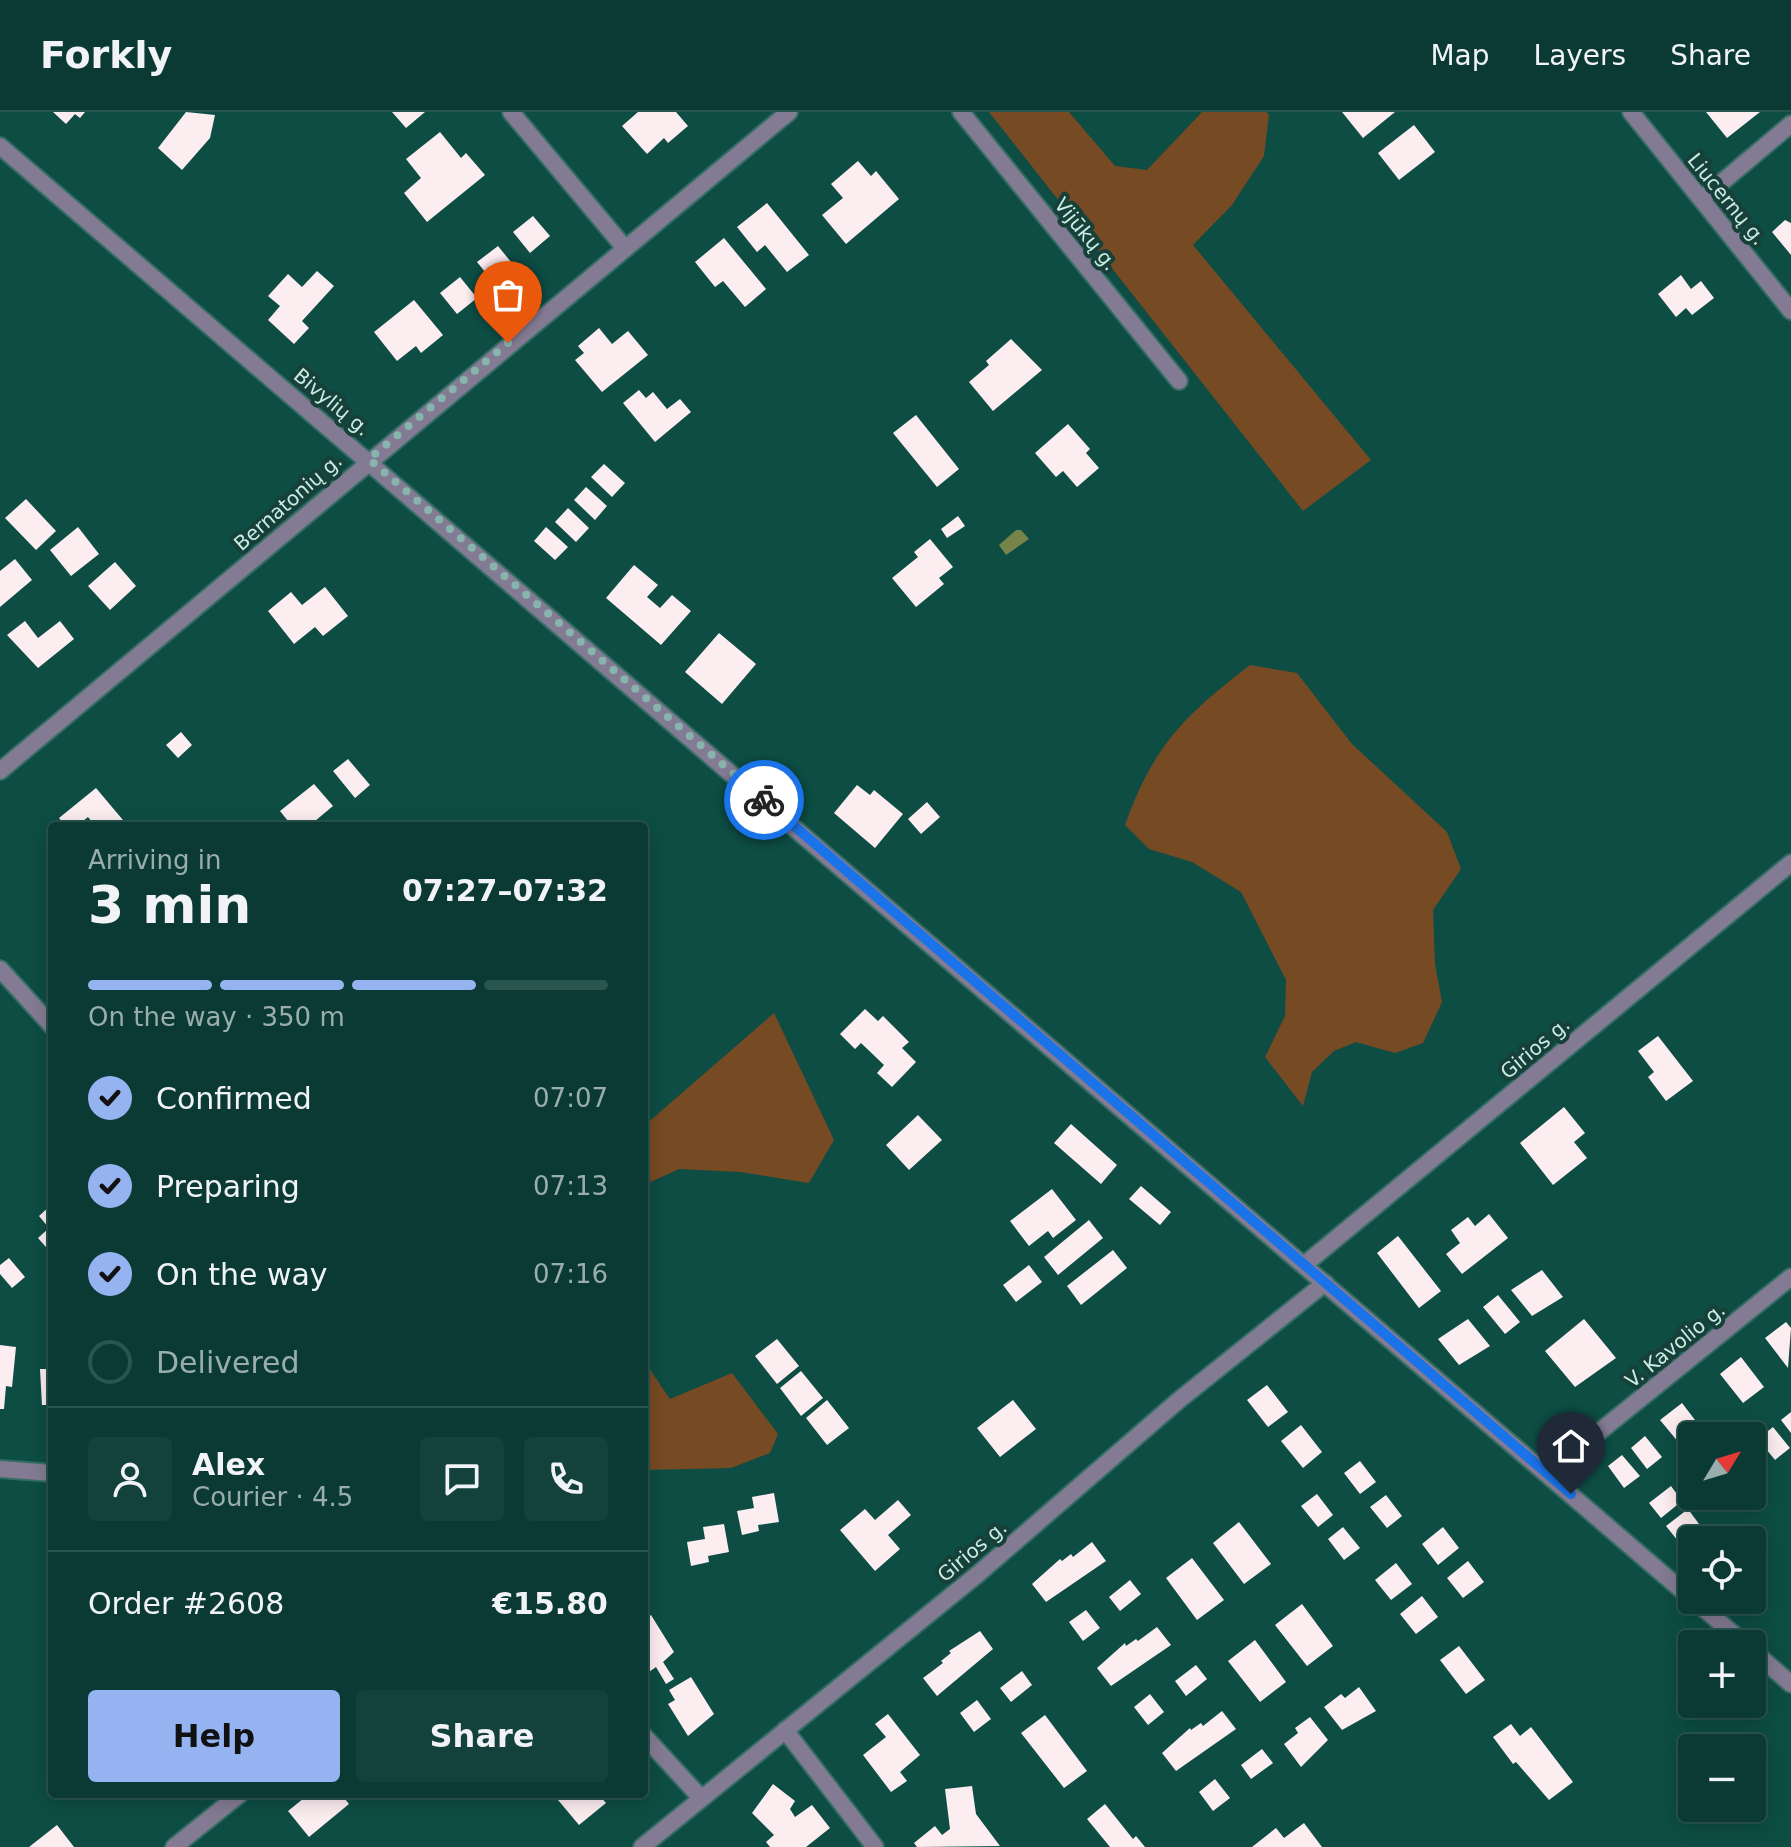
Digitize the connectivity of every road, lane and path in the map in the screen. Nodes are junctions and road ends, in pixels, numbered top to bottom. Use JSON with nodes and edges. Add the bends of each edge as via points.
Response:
{"nodes":[{"id":1,"x":511,"y":112,"type":"edge"},
{"id":2,"x":789,"y":112,"type":"edge"},
{"id":3,"x":961,"y":112,"type":"edge"},
{"id":4,"x":1631,"y":112,"type":"edge"},
{"id":5,"x":1791,"y":124,"type":"edge"},
{"id":6,"x":0,"y":146,"type":"edge"},
{"id":7,"x":1702,"y":199,"type":"junction"},
{"id":8,"x":624,"y":247,"type":"junction"},
{"id":9,"x":1791,"y":311,"type":"edge"},
{"id":10,"x":1179,"y":381,"type":"dead end"},
{"id":11,"x":369,"y":459,"type":"junction"},
{"id":12,"x":0,"y":771,"type":"edge"},
{"id":13,"x":1791,"y":863,"type":"edge"},
{"id":14,"x":0,"y":969,"type":"edge"},
{"id":15,"x":48,"y":1022,"type":"edge"},
{"id":16,"x":1304,"y":1265,"type":"junction"},
{"id":17,"x":1791,"y":1277,"type":"edge"},
{"id":18,"x":1325,"y":1283,"type":"junction"},
{"id":19,"x":0,"y":1469,"type":"edge"},
{"id":20,"x":48,"y":1473,"type":"edge"},
{"id":21,"x":1547,"y":1474,"type":"junction"},
{"id":22,"x":1678,"y":1586,"type":"edge"},
{"id":23,"x":1710,"y":1614,"type":"edge"},
{"id":24,"x":1729,"y":1630,"type":"edge"},
{"id":25,"x":1766,"y":1662,"type":"edge"},
{"id":26,"x":1791,"y":1684,"type":"edge"},
{"id":27,"x":785,"y":1730,"type":"junction"},
{"id":28,"x":648,"y":1740,"type":"edge"},
{"id":29,"x":235,"y":1798,"type":"edge"},
{"id":30,"x":701,"y":1798,"type":"junction"},
{"id":31,"x":174,"y":1847,"type":"edge"},
{"id":32,"x":642,"y":1847,"type":"edge"},
{"id":33,"x":875,"y":1847,"type":"edge"}],
"edges":[{"from":1,"to":8,"type":"street"},
{"from":2,"to":8,"type":"street","name":"Bernatonių g."},
{"from":3,"to":10,"type":"street","name":"Vijūkų g."},
{"from":4,"to":7,"type":"street","name":"Liucernų g."},
{"from":5,"to":7,"type":"street"},
{"from":6,"to":11,"type":"street","name":"Bivylių g."},
{"from":7,"to":9,"type":"street","name":"Liucernų g."},
{"from":8,"to":11,"type":"street","name":"Bernatonių g."},
{"from":11,"to":12,"type":"street","name":"Bernatonių g."},
{"from":11,"to":16,"type":"street","name":"Bivylių g."},
{"from":13,"to":16,"type":"street","name":"Girios g."},
{"from":14,"to":15,"type":"street"},
{"from":16,"to":18,"type":"street","name":"Bivylių g."},
{"from":17,"to":21,"type":"street","name":"V. Kavolio g."},
{"from":18,"to":21,"type":"street","name":"Bivylių g."},
{"from":18,"to":27,"type":"street","name":"Girios g."},
{"from":19,"to":20,"type":"street"},
{"from":21,"to":22,"type":"street","name":"Bivylių g."},
{"from":23,"to":24,"type":"street","name":"Bivylių g."},
{"from":25,"to":26,"type":"street"},
{"from":27,"to":30,"type":"street","name":"Girios g."},
{"from":27,"to":33,"type":"street"},
{"from":28,"to":30,"type":"street"},
{"from":29,"to":31,"type":"street"},
{"from":30,"to":32,"type":"street","name":"Girios g."}]}
